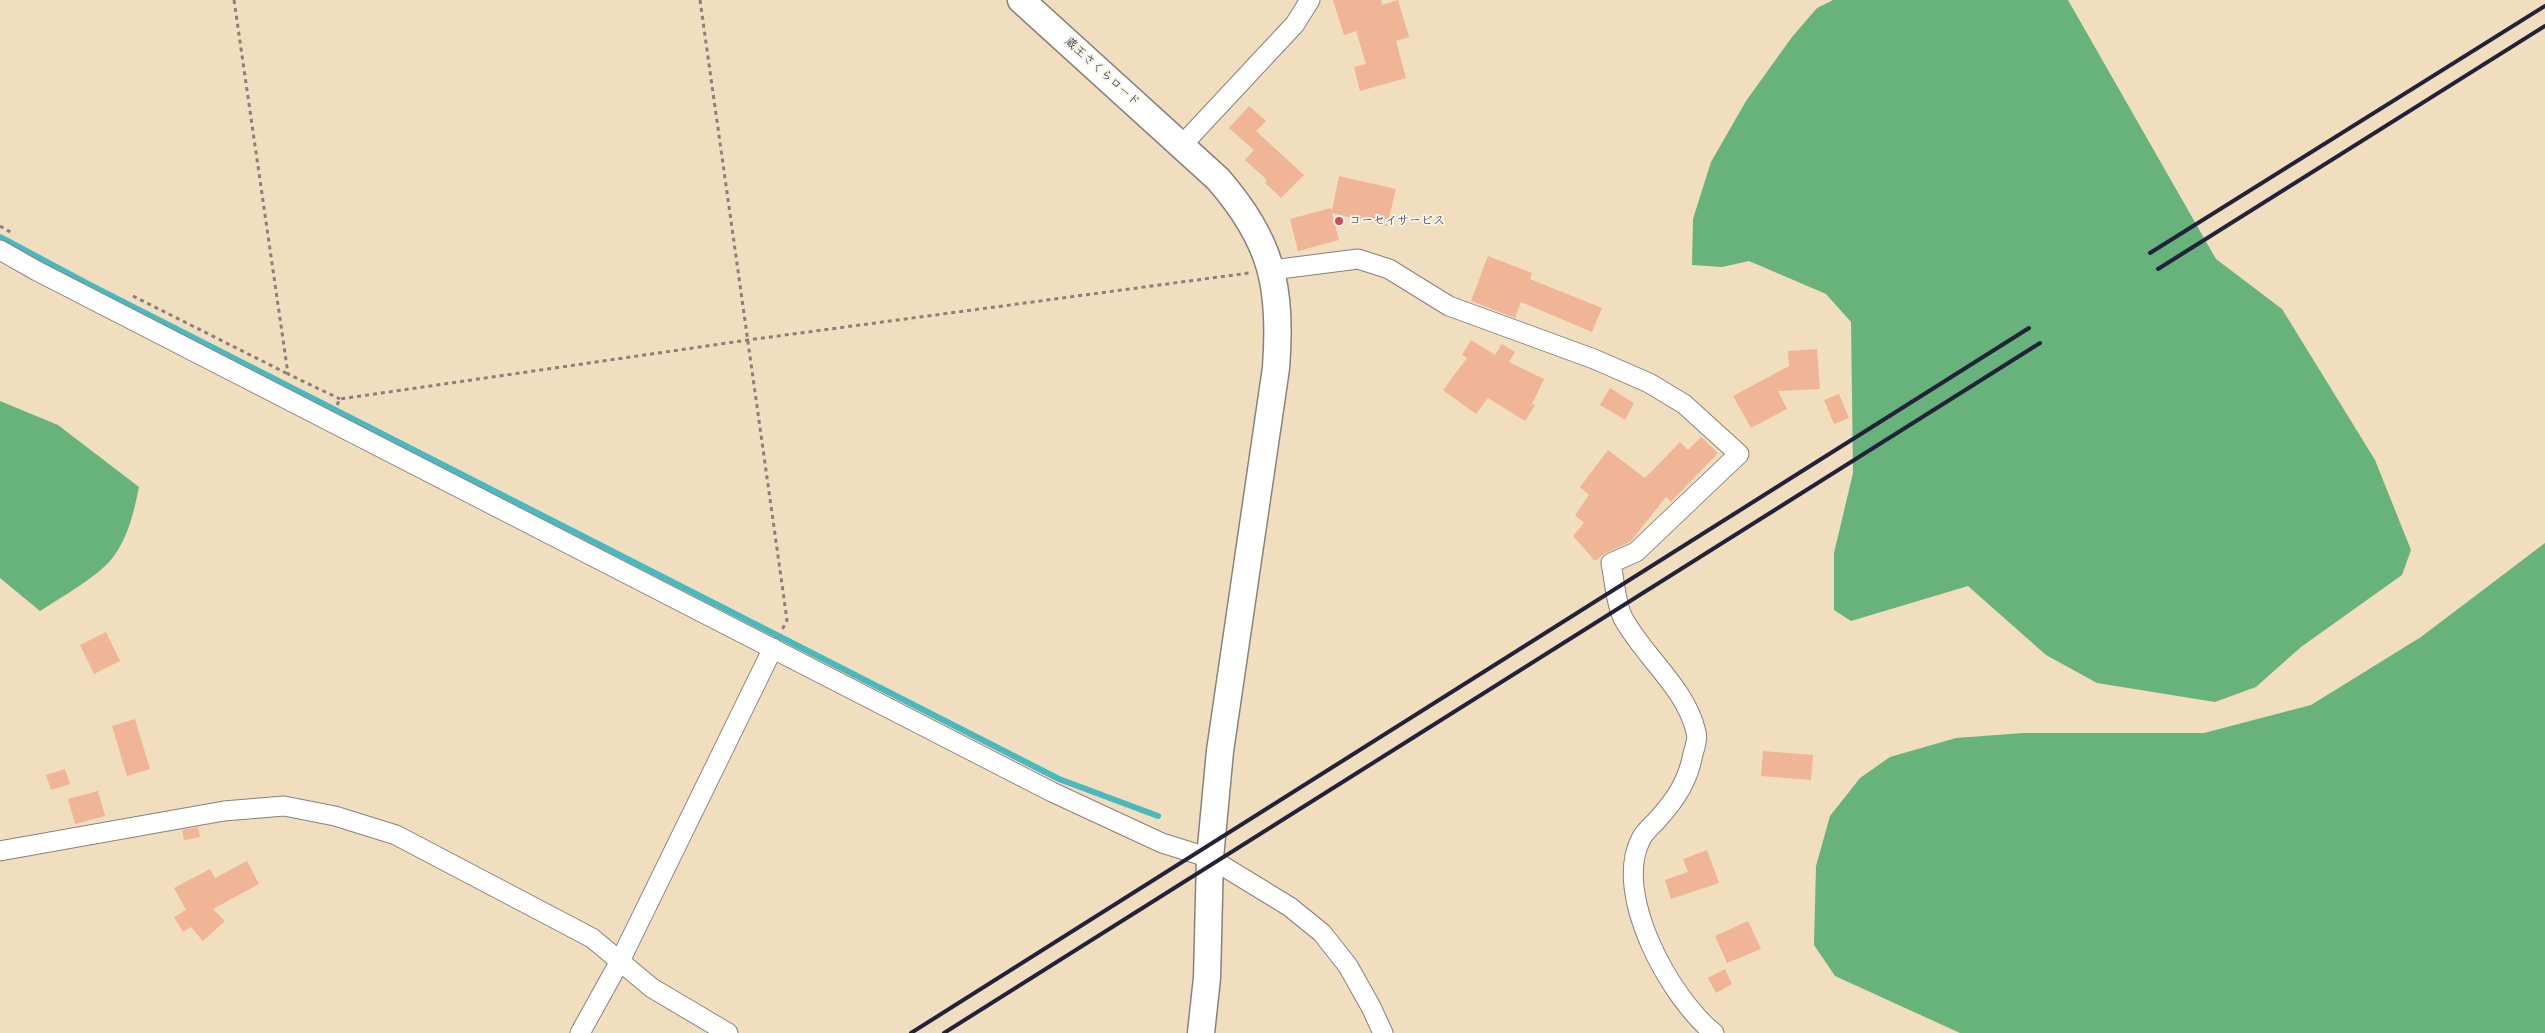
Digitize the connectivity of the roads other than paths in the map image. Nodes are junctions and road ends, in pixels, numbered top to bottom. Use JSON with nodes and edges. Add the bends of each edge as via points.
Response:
{"nodes":[{"id":1,"x":1021,"y":0,"type":"edge"},
{"id":2,"x":1310,"y":0,"type":"edge"},
{"id":3,"x":1183,"y":144,"type":"junction"},
{"id":4,"x":0,"y":250,"type":"edge"},
{"id":5,"x":1272,"y":270,"type":"junction"},
{"id":6,"x":773,"y":648,"type":"junction"},
{"id":7,"x":0,"y":851,"type":"edge"},
{"id":8,"x":1210,"y":858,"type":"junction"},
{"id":9,"x":620,"y":961,"type":"junction"},
{"id":10,"x":580,"y":1033,"type":"edge"},
{"id":11,"x":728,"y":1033,"type":"edge"},
{"id":12,"x":1202,"y":1033,"type":"edge"},
{"id":13,"x":1383,"y":1033,"type":"edge"},
{"id":14,"x":1714,"y":1033,"type":"edge"}],
"edges":[{"from":1,"to":3,"type":"street","name":"蔵王さくらロード"},
{"from":2,"to":3,"type":"street","via":[[1295,24]]},
{"from":3,"to":5,"type":"street","name":"蔵王さくらロード","via":[[1242,207]]},
{"from":4,"to":6,"type":"street"},
{"from":5,"to":8,"type":"street","name":"蔵王さくらロード","via":[[1279,335],[1276,368],[1220,751]]},
{"from":5,"to":14,"type":"street","via":[[1358,259],[1388,269],[1449,306],[1594,359],[1649,384],[1684,404],[1739,454],[1636,552],[1611,563],[1622,617],[1689,709],[1697,734],[1689,774],[1675,800],[1641,839],[1633,870],[1635,897],[1652,948],[1681,995]]},
{"from":6,"to":8,"type":"street","via":[[1052,792],[1162,843]]},
{"from":6,"to":9,"type":"street"},
{"from":7,"to":9,"type":"street","via":[[224,811],[284,806],[336,816],[396,835],[592,938]]},
{"from":8,"to":12,"type":"street","name":"蔵王さくらロード"},
{"from":8,"to":13,"type":"street","via":[[1290,907],[1322,933],[1348,966]]},
{"from":9,"to":10,"type":"street"},
{"from":9,"to":11,"type":"street","via":[[652,988]]}]}
